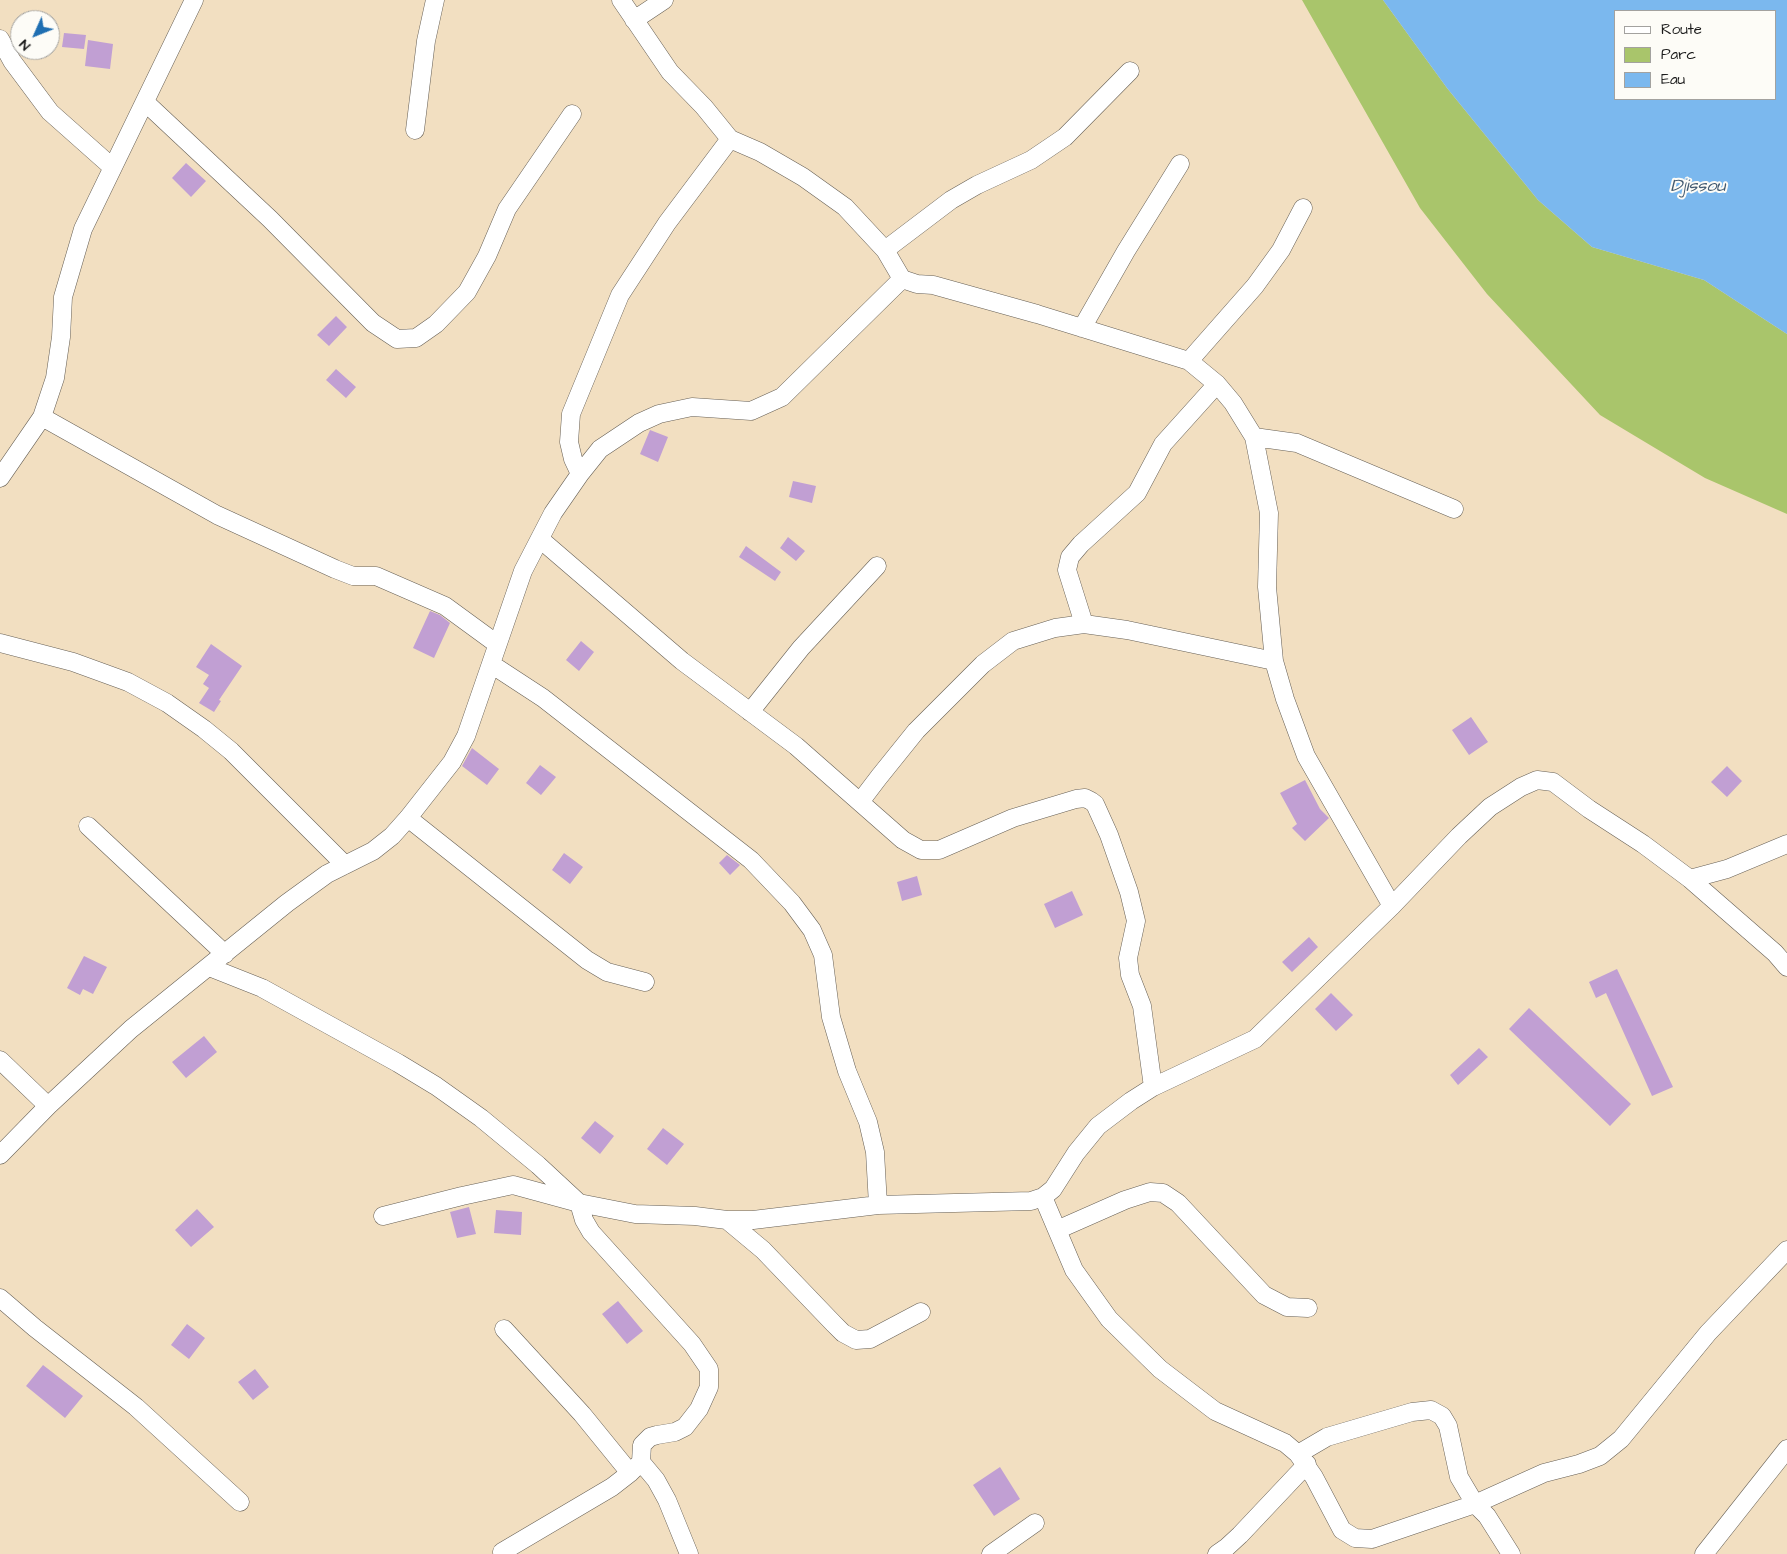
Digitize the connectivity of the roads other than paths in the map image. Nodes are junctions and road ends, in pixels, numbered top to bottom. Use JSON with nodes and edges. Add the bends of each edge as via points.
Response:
{"nodes":[{"id":1,"x":194,"y":0,"type":"edge"},
{"id":2,"x":435,"y":0,"type":"edge"},
{"id":3,"x":621,"y":0,"type":"edge"},
{"id":4,"x":664,"y":0,"type":"edge"},
{"id":5,"x":634,"y":20,"type":"junction"},
{"id":6,"x":0,"y":39,"type":"edge"},
{"id":7,"x":1130,"y":71,"type":"dead end"},
{"id":8,"x":145,"y":102,"type":"junction"},
{"id":9,"x":572,"y":114,"type":"dead end"},
{"id":10,"x":415,"y":130,"type":"dead end"},
{"id":11,"x":730,"y":139,"type":"junction"},
{"id":12,"x":1180,"y":164,"type":"dead end"},
{"id":13,"x":112,"y":167,"type":"junction"},
{"id":14,"x":1303,"y":208,"type":"dead end"},
{"id":15,"x":885,"y":250,"type":"junction"},
{"id":16,"x":902,"y":279,"type":"junction"},
{"id":17,"x":1082,"y":328,"type":"junction"},
{"id":18,"x":1189,"y":361,"type":"junction"},
{"id":19,"x":1218,"y":384,"type":"junction"},
{"id":20,"x":42,"y":417,"type":"junction"},
{"id":21,"x":1254,"y":437,"type":"junction"},
{"id":22,"x":580,"y":474,"type":"junction"},
{"id":23,"x":0,"y":478,"type":"edge"},
{"id":24,"x":1454,"y":509,"type":"dead end"},
{"id":25,"x":540,"y":539,"type":"junction"},
{"id":26,"x":877,"y":566,"type":"dead end"},
{"id":27,"x":1084,"y":624,"type":"junction"},
{"id":28,"x":0,"y":643,"type":"edge"},
{"id":29,"x":497,"y":644,"type":"junction"},
{"id":30,"x":1274,"y":661,"type":"junction"},
{"id":31,"x":491,"y":664,"type":"junction"},
{"id":32,"x":750,"y":712,"type":"junction"},
{"id":33,"x":860,"y":802,"type":"junction"},
{"id":34,"x":408,"y":818,"type":"junction"},
{"id":35,"x":88,"y":826,"type":"dead end"},
{"id":36,"x":1787,"y":844,"type":"edge"},
{"id":37,"x":345,"y":865,"type":"junction"},
{"id":38,"x":1690,"y":879,"type":"junction"},
{"id":39,"x":1392,"y":906,"type":"junction"},
{"id":40,"x":1781,"y":950,"type":"edge"},
{"id":41,"x":225,"y":954,"type":"junction"},
{"id":42,"x":209,"y":967,"type":"junction"},
{"id":43,"x":1787,"y":967,"type":"edge"},
{"id":44,"x":645,"y":982,"type":"dead end"},
{"id":45,"x":0,"y":1060,"type":"edge"},
{"id":46,"x":1153,"y":1087,"type":"junction"},
{"id":47,"x":48,"y":1106,"type":"junction"},
{"id":48,"x":0,"y":1155,"type":"edge"},
{"id":49,"x":1044,"y":1198,"type":"junction"},
{"id":50,"x":579,"y":1204,"type":"junction"},
{"id":51,"x":878,"y":1205,"type":"junction"},
{"id":52,"x":384,"y":1216,"type":"dead end"},
{"id":53,"x":727,"y":1220,"type":"junction"},
{"id":54,"x":1057,"y":1230,"type":"junction"},
{"id":55,"x":1787,"y":1250,"type":"edge"},
{"id":56,"x":0,"y":1298,"type":"edge"},
{"id":57,"x":1308,"y":1308,"type":"dead end"},
{"id":58,"x":920,"y":1312,"type":"dead end"},
{"id":59,"x":504,"y":1329,"type":"dead end"},
{"id":60,"x":1787,"y":1449,"type":"edge"},
{"id":61,"x":1302,"y":1459,"type":"junction"},
{"id":62,"x":635,"y":1468,"type":"junction"},
{"id":63,"x":240,"y":1502,"type":"dead end"},
{"id":64,"x":1474,"y":1504,"type":"junction"},
{"id":65,"x":1034,"y":1523,"type":"dead end"},
{"id":66,"x":502,"y":1552,"type":"dead end"},
{"id":67,"x":688,"y":1554,"type":"edge"},
{"id":68,"x":991,"y":1554,"type":"edge"},
{"id":69,"x":1217,"y":1554,"type":"edge"},
{"id":70,"x":1512,"y":1554,"type":"edge"},
{"id":71,"x":1704,"y":1554,"type":"edge"}],
"edges":[{"from":1,"to":8,"type":"street"},
{"from":2,"to":10,"type":"street","via":[[426,41]]},
{"from":3,"to":5,"type":"street"},
{"from":4,"to":5,"type":"street"},
{"from":5,"to":11,"type":"street","via":[[670,72],[704,106]]},
{"from":6,"to":13,"type":"street","via":[[12,61],[50,112]]},
{"from":7,"to":15,"type":"street","via":[[1065,137],[1031,160],[951,200]]},
{"from":8,"to":9,"type":"street","via":[[270,219],[373,323],[398,339],[416,338],[436,324],[467,292],[507,209]]},
{"from":8,"to":13,"type":"street"},
{"from":11,"to":15,"type":"street","via":[[803,177],[846,207]]},
{"from":11,"to":22,"type":"street","via":[[667,223],[620,295],[571,414],[569,442]]},
{"from":12,"to":17,"type":"street"},
{"from":13,"to":20,"type":"street","via":[[82,228],[63,297],[55,378]]},
{"from":14,"to":18,"type":"street","via":[[1276,257],[1255,286]]},
{"from":15,"to":16,"type":"street"},
{"from":16,"to":17,"type":"street"},
{"from":16,"to":22,"type":"street","via":[[782,397],[752,411],[692,407],[659,414],[600,449]]},
{"from":17,"to":18,"type":"street"},
{"from":18,"to":19,"type":"street"},
{"from":19,"to":21,"type":"street"},
{"from":19,"to":27,"type":"street","via":[[1163,444],[1137,494],[1070,556],[1067,570]]},
{"from":20,"to":23,"type":"street"},
{"from":20,"to":29,"type":"street","via":[[217,516],[335,569],[353,576],[376,576],[445,606]]},
{"from":21,"to":24,"type":"street","via":[[1297,443]]},
{"from":21,"to":30,"type":"street","via":[[1269,513],[1267,587]]},
{"from":22,"to":25,"type":"street","via":[[553,513]]},
{"from":25,"to":29,"type":"street","via":[[523,571]]},
{"from":25,"to":32,"type":"street","via":[[682,661]]},
{"from":26,"to":32,"type":"street","via":[[801,648]]},
{"from":27,"to":30,"type":"street"},
{"from":27,"to":33,"type":"street","via":[[1055,628],[1013,641],[983,664],[916,732]]},
{"from":28,"to":37,"type":"street","via":[[73,662],[128,682],[167,702],[231,751]]},
{"from":29,"to":31,"type":"street"},
{"from":30,"to":39,"type":"street","via":[[1306,756]]},
{"from":31,"to":34,"type":"street","via":[[466,736],[452,762]]},
{"from":31,"to":51,"type":"street","via":[[558,710],[751,860],[792,903],[812,930],[823,955],[831,1017],[847,1071],[868,1122],[875,1152]]},
{"from":32,"to":33,"type":"street","via":[[796,746]]},
{"from":33,"to":46,"type":"street","via":[[903,840],[921,850],[939,850],[1013,818],[1076,799],[1084,798],[1095,804],[1129,892],[1136,921],[1128,958],[1130,975],[1142,1006]]},
{"from":34,"to":37,"type":"street","via":[[373,851]]},
{"from":34,"to":44,"type":"street","via":[[587,960],[607,972]]},
{"from":35,"to":41,"type":"street"},
{"from":36,"to":38,"type":"street","via":[[1727,869]]},
{"from":37,"to":41,"type":"street","via":[[287,903]]},
{"from":38,"to":39,"type":"street","via":[[1553,782],[1537,780],[1490,807]]},
{"from":38,"to":40,"type":"street"},
{"from":39,"to":46,"type":"street","via":[[1255,1039]]},
{"from":40,"to":43,"type":"street"},
{"from":41,"to":42,"type":"street"},
{"from":42,"to":47,"type":"street","via":[[131,1029]]},
{"from":42,"to":50,"type":"street","via":[[262,988],[436,1086],[481,1118]]},
{"from":45,"to":47,"type":"street"},
{"from":46,"to":49,"type":"street","via":[[1098,1126]]},
{"from":47,"to":48,"type":"street"},
{"from":49,"to":51,"type":"street"},
{"from":49,"to":54,"type":"street"},
{"from":50,"to":52,"type":"street","via":[[513,1185]]},
{"from":50,"to":53,"type":"street","via":[[636,1214]]},
{"from":50,"to":62,"type":"street","via":[[591,1232],[692,1344],[709,1369],[709,1387],[700,1409],[685,1427],[650,1437],[642,1445]]},
{"from":51,"to":53,"type":"street","via":[[753,1220]]},
{"from":53,"to":58,"type":"street","via":[[763,1250],[833,1324],[856,1340],[870,1339]]},
{"from":54,"to":57,"type":"street","via":[[1125,1200],[1150,1192],[1163,1193],[1178,1203],[1264,1295],[1286,1307]]},
{"from":54,"to":61,"type":"street","via":[[1074,1270],[1109,1319],[1160,1369],[1215,1411],[1285,1443]]},
{"from":55,"to":64,"type":"street","via":[[1708,1333],[1621,1438],[1600,1456],[1544,1473]]},
{"from":56,"to":63,"type":"street","via":[[136,1407]]},
{"from":59,"to":62,"type":"street"},
{"from":60,"to":71,"type":"street"},
{"from":61,"to":64,"type":"street","via":[[1342,1530],[1355,1538],[1372,1538]]},
{"from":61,"to":64,"type":"street","via":[[1327,1437],[1412,1412],[1431,1410],[1442,1416],[1448,1426],[1459,1477]]},
{"from":61,"to":69,"type":"street","via":[[1240,1535]]},
{"from":62,"to":66,"type":"street","via":[[612,1488]]},
{"from":62,"to":67,"type":"street","via":[[656,1480]]},
{"from":64,"to":70,"type":"street","via":[[1487,1516]]},
{"from":65,"to":68,"type":"street"}]}
